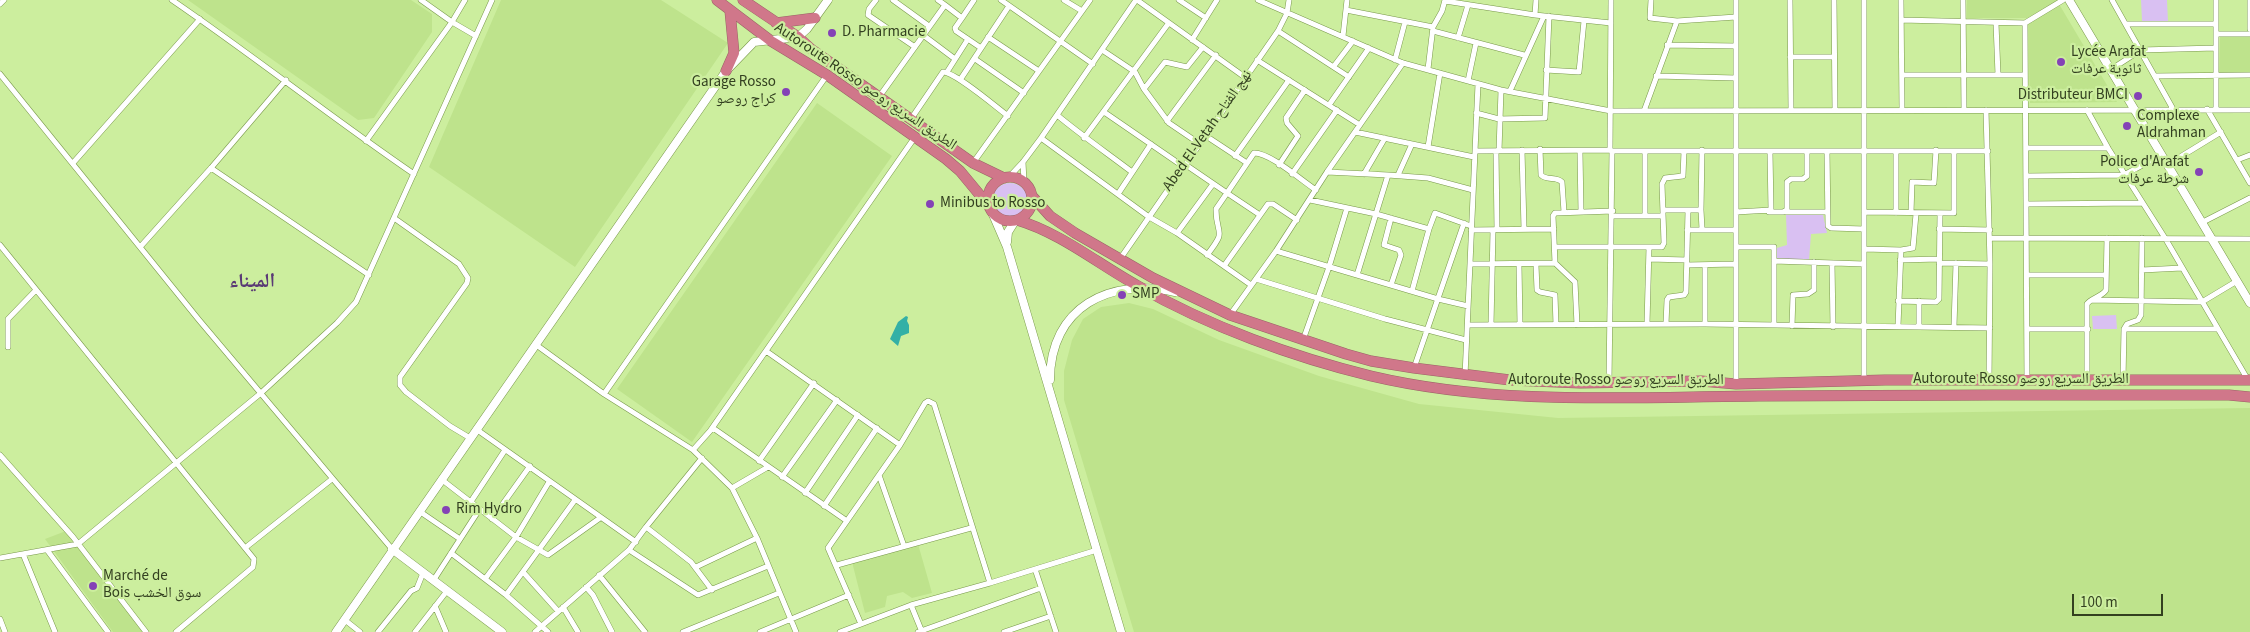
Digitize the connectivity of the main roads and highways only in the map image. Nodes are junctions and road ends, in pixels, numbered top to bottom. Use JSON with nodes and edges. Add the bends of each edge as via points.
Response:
{"nodes":[{"id":1,"x":716,"y":0,"type":"edge"},
{"id":2,"x":742,"y":0,"type":"edge"},
{"id":3,"x":828,"y":0,"type":"edge"},
{"id":4,"x":2069,"y":0,"type":"edge"},
{"id":5,"x":730,"y":11,"type":"junction"},
{"id":6,"x":815,"y":18,"type":"junction"},
{"id":7,"x":776,"y":23,"type":"junction"},
{"id":8,"x":798,"y":37,"type":"junction"},
{"id":9,"x":771,"y":41,"type":"junction"},
{"id":10,"x":726,"y":71,"type":"junction"},
{"id":11,"x":1006,"y":177,"type":"junction"},
{"id":12,"x":1032,"y":196,"type":"junction"},
{"id":13,"x":990,"y":208,"type":"junction"},
{"id":14,"x":1016,"y":220,"type":"junction"},
{"id":15,"x":1007,"y":247,"type":"junction"},
{"id":16,"x":1140,"y":288,"type":"junction"},
{"id":17,"x":1186,"y":295,"type":"junction"},
{"id":18,"x":2250,"y":303,"type":"edge"},
{"id":19,"x":2249,"y":380,"type":"edge"},
{"id":20,"x":1050,"y":389,"type":"junction"},
{"id":21,"x":2250,"y":397,"type":"edge"},
{"id":22,"x":392,"y":549,"type":"junction"},
{"id":23,"x":336,"y":632,"type":"edge"},
{"id":24,"x":502,"y":632,"type":"edge"},
{"id":25,"x":1121,"y":632,"type":"edge"}],
"edges":[{"from":1,"to":5,"type":"highway","name":"Autoroute Rosso الطريق السريع روصو"},
{"from":2,"to":7,"type":"highway","name":"Autoroute Rosso الطريق السريع روصو"},
{"from":3,"to":6,"type":"main road"},
{"from":4,"to":18,"type":"main road"},
{"from":5,"to":9,"type":"highway","name":"Autoroute Rosso الطريق السريع روصو"},
{"from":5,"to":10,"type":"highway","via":[[734,53]]},
{"from":6,"to":7,"type":"highway"},
{"from":6,"to":8,"type":"main road"},
{"from":7,"to":8,"type":"highway","name":"Autoroute Rosso الطريق السريع روصو"},
{"from":8,"to":9,"type":"main road"},
{"from":8,"to":11,"type":"highway","name":"Autoroute Rosso الطريق السريع روصو","via":[[811,50],[973,162]]},
{"from":9,"to":10,"type":"main road","via":[[754,42]]},
{"from":9,"to":13,"type":"highway","name":"Autoroute Rosso الطريق السريع روصو","via":[[827,75],[960,171]]},
{"from":10,"to":22,"type":"main road"},
{"from":11,"to":12,"type":"highway","via":[[1024,182]]},
{"from":11,"to":13,"type":"highway","via":[[992,187],[988,198]]},
{"from":12,"to":14,"type":"highway","via":[[1029,211]]},
{"from":12,"to":17,"type":"highway","name":"Autoroute Rosso الطريق السريع روصو","via":[[1058,223]]},
{"from":13,"to":14,"type":"highway","via":[[1002,220]]},
{"from":13,"to":15,"type":"main road"},
{"from":14,"to":15,"type":"main road","via":[[1008,232]]},
{"from":14,"to":16,"type":"highway","name":"Autoroute Rosso الطريق السريع روصو","via":[[1041,228]]},
{"from":15,"to":20,"type":"main road"},
{"from":16,"to":17,"type":"main road"},
{"from":16,"to":20,"type":"main road","via":[[1098,296],[1074,313],[1056,344],[1050,370]]},
{"from":16,"to":21,"type":"highway","name":"Autoroute Rosso الطريق السريع روصو","via":[[1224,328],[1308,358],[1391,380],[1481,394],[1559,398]]},
{"from":17,"to":19,"type":"highway","name":"Autoroute Rosso الطريق السريع روصو","via":[[1230,315],[1371,361],[1465,376],[1544,382],[1701,381],[1736,384]]},
{"from":20,"to":25,"type":"main road"},
{"from":22,"to":23,"type":"main road"},
{"from":22,"to":24,"type":"main road"}]}
